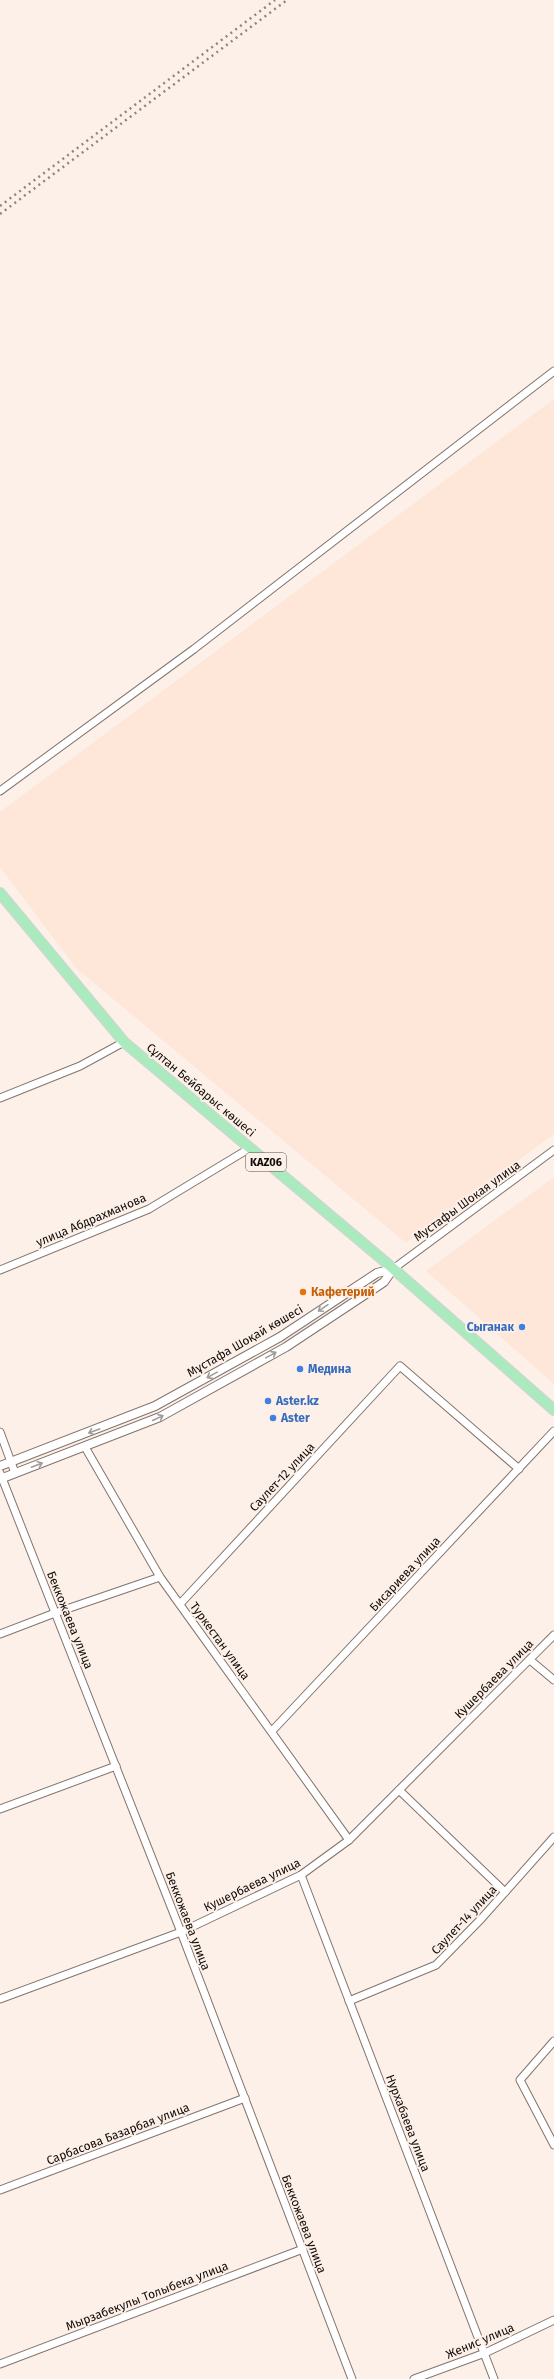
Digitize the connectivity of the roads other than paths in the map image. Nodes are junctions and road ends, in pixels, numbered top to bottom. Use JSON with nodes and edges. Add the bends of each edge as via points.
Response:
{"nodes":[{"id":1,"x":554,"y":371,"type":"edge"},
{"id":2,"x":0,"y":791,"type":"edge"},
{"id":3,"x":0,"y":893,"type":"edge"},
{"id":4,"x":124,"y":1042,"type":"junction"},
{"id":5,"x":0,"y":1098,"type":"edge"},
{"id":6,"x":250,"y":1148,"type":"junction"},
{"id":7,"x":554,"y":1150,"type":"edge"},
{"id":8,"x":393,"y":1269,"type":"junction"},
{"id":9,"x":0,"y":1270,"type":"edge"},
{"id":10,"x":554,"y":1410,"type":"edge"},
{"id":11,"x":554,"y":1431,"type":"edge"},
{"id":12,"x":0,"y":1432,"type":"edge"},
{"id":13,"x":85,"y":1447,"type":"junction"},
{"id":14,"x":12,"y":1462,"type":"junction"},
{"id":15,"x":0,"y":1466,"type":"edge"},
{"id":16,"x":519,"y":1469,"type":"junction"},
{"id":17,"x":15,"y":1473,"type":"junction"},
{"id":18,"x":1,"y":1477,"type":"edge"},
{"id":19,"x":160,"y":1577,"type":"junction"},
{"id":20,"x":180,"y":1604,"type":"junction"},
{"id":21,"x":55,"y":1613,"type":"junction"},
{"id":22,"x":0,"y":1634,"type":"edge"},
{"id":23,"x":554,"y":1635,"type":"edge"},
{"id":24,"x":530,"y":1660,"type":"junction"},
{"id":25,"x":554,"y":1680,"type":"edge"},
{"id":26,"x":272,"y":1731,"type":"junction"},
{"id":27,"x":116,"y":1766,"type":"junction"},
{"id":28,"x":399,"y":1790,"type":"junction"},
{"id":29,"x":0,"y":1809,"type":"edge"},
{"id":30,"x":554,"y":1837,"type":"edge"},
{"id":31,"x":349,"y":1840,"type":"junction"},
{"id":32,"x":300,"y":1875,"type":"junction"},
{"id":33,"x":505,"y":1892,"type":"junction"},
{"id":34,"x":181,"y":1932,"type":"junction"},
{"id":35,"x":0,"y":1999,"type":"edge"},
{"id":36,"x":349,"y":2001,"type":"junction"},
{"id":37,"x":554,"y":2041,"type":"edge"},
{"id":38,"x":245,"y":2098,"type":"junction"},
{"id":39,"x":554,"y":2145,"type":"edge"},
{"id":40,"x":0,"y":2190,"type":"edge"},
{"id":41,"x":302,"y":2250,"type":"junction"},
{"id":42,"x":554,"y":2320,"type":"edge"},
{"id":43,"x":485,"y":2353,"type":"junction"},
{"id":44,"x":0,"y":2364,"type":"edge"},
{"id":45,"x":352,"y":2379,"type":"edge"},
{"id":46,"x":414,"y":2379,"type":"edge"},
{"id":47,"x":494,"y":2379,"type":"edge"}],
"edges":[{"from":1,"to":2,"type":"street","via":[[194,649]]},
{"from":3,"to":4,"type":"main road","name":"Сұлтан Бейбарыс көшесі","number":"KAZ06"},
{"from":4,"to":5,"type":"street","via":[[80,1066]]},
{"from":4,"to":6,"type":"main road","name":"Сұлтан Бейбарыс көшесі","number":"KAZ06"},
{"from":6,"to":8,"type":"main road","name":"Сұлтан Бейбарыс көшесі","number":"KAZ06"},
{"from":6,"to":9,"type":"street","name":"улица Абдрахманова","via":[[149,1209]]},
{"from":7,"to":8,"type":"street","name":"Мустафы Шокая улица"},
{"from":8,"to":10,"type":"main road","name":"Сұлтан Бейбарыс көшесі","number":"KAZ06"},
{"from":13,"to":8,"type":"street","name":"Мұстафа Шоқай көшесі","one_way":true,"via":[[160,1417],[286,1347],[384,1282]]},
{"from":8,"to":14,"type":"street","name":"Мұстафа Шоқай көшесі","one_way":true,"via":[[377,1273],[280,1337],[155,1406]]},
{"from":11,"to":16,"type":"street","name":"Бисариева улица"},
{"from":12,"to":14,"type":"street"},
{"from":17,"to":13,"type":"street","name":"Мұстафа Шоқай көшесі","one_way":true},
{"from":13,"to":19,"type":"street","name":"Туркестан улица"},
{"from":14,"to":15,"type":"street","name":"Мұстафа Шоқай көшесі"},
{"from":14,"to":17,"type":"street"},
{"from":16,"to":20,"type":"street","name":"Саулет-12 улица","via":[[400,1366]]},
{"from":16,"to":26,"type":"street","name":"Бисариева улица"},
{"from":17,"to":18,"type":"street","name":"Мұстафа Шоқай көшесі"},
{"from":18,"to":21,"type":"street","name":"Беккожаева улица"},
{"from":19,"to":20,"type":"street","name":"Туркестан улица"},
{"from":19,"to":21,"type":"street"},
{"from":20,"to":26,"type":"street","name":"Туркестан улица"},
{"from":21,"to":22,"type":"street"},
{"from":21,"to":27,"type":"street","name":"Беккожаева улица"},
{"from":23,"to":24,"type":"street","name":"Кушербаева улица"},
{"from":24,"to":25,"type":"street"},
{"from":24,"to":28,"type":"street","name":"Кушербаева улица"},
{"from":26,"to":31,"type":"street","name":"Туркестан улица"},
{"from":27,"to":29,"type":"street"},
{"from":27,"to":34,"type":"street","name":"Беккожаева улица"},
{"from":28,"to":31,"type":"street","name":"Кушербаева улица"},
{"from":28,"to":33,"type":"street"},
{"from":30,"to":33,"type":"street","name":"Саулет-14 улица"},
{"from":31,"to":32,"type":"street","name":"Кушербаева улица"},
{"from":32,"to":34,"type":"street","name":"Кушербаева улица"},
{"from":32,"to":36,"type":"street","name":"Нурхабаева улица"},
{"from":33,"to":36,"type":"street","name":"Саулет-14 улица","via":[[436,1965]]},
{"from":34,"to":35,"type":"street","name":"Кушербаева улица"},
{"from":34,"to":38,"type":"street","name":"Беккожаева улица"},
{"from":36,"to":43,"type":"street","name":"Нурхабаева улица"},
{"from":37,"to":39,"type":"street","via":[[520,2080]]},
{"from":38,"to":40,"type":"street","name":"Сарбасова Базарбая улица"},
{"from":38,"to":41,"type":"street","name":"Беккожаева улица"},
{"from":41,"to":44,"type":"street","name":"Мырзабекулы Толыбека улица"},
{"from":41,"to":45,"type":"street","name":"Беккожаева улица"},
{"from":42,"to":43,"type":"street","name":"Женис улица"},
{"from":43,"to":46,"type":"street","name":"Женис улица"},
{"from":43,"to":47,"type":"street","name":"Нурхабаева улица"}]}
